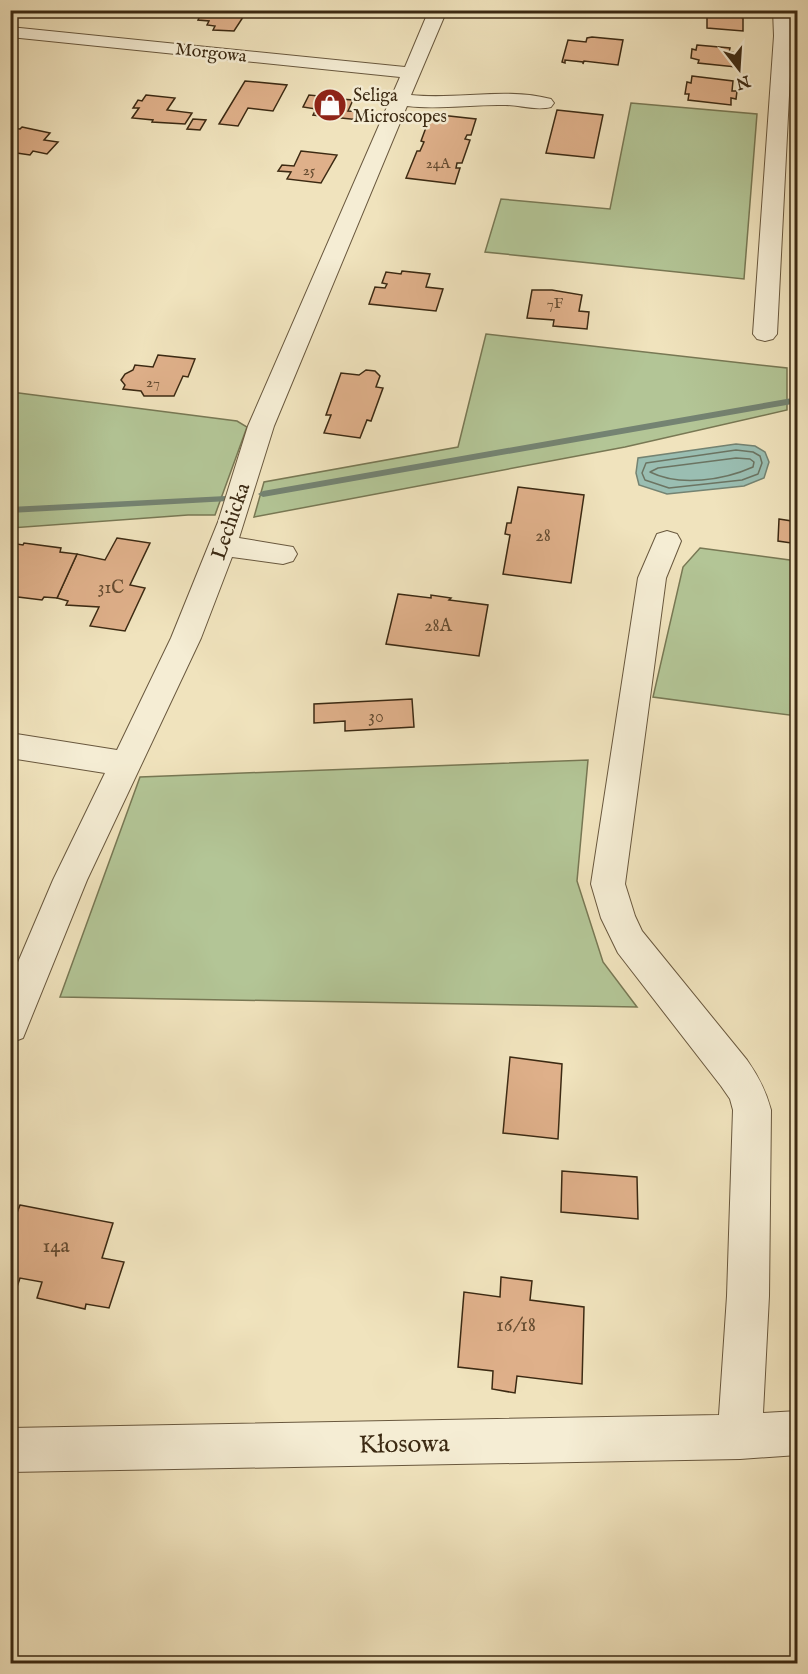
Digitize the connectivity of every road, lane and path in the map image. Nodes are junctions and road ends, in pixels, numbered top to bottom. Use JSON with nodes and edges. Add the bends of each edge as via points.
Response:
{"nodes":[{"id":1,"x":438,"y":10,"type":"edge"},
{"id":2,"x":782,"y":10,"type":"edge"},
{"id":3,"x":10,"y":32,"type":"edge"},
{"id":4,"x":411,"y":73,"type":"junction"},
{"id":5,"x":402,"y":100,"type":"junction"},
{"id":6,"x":544,"y":103,"type":"dead end"},
{"id":7,"x":765,"y":334,"type":"dead end"},
{"id":8,"x":667,"y":541,"type":"dead end"},
{"id":9,"x":222,"y":546,"type":"junction"},
{"id":10,"x":283,"y":554,"type":"dead end"},
{"id":11,"x":10,"y":745,"type":"edge"},
{"id":12,"x":126,"y":764,"type":"junction"},
{"id":13,"x":10,"y":1026,"type":"edge"},
{"id":14,"x":798,"y":1433,"type":"edge"},
{"id":15,"x":740,"y":1437,"type":"junction"},
{"id":16,"x":10,"y":1450,"type":"edge"}],
"edges":[{"from":1,"to":4,"type":"street","name":"Lechicka"},
{"from":2,"to":7,"type":"street"},
{"from":3,"to":4,"type":"street","name":"Morgowa"},
{"from":4,"to":5,"type":"street","name":"Lechicka"},
{"from":5,"to":6,"type":"street","via":[[430,103],[505,99]]},
{"from":5,"to":9,"type":"street","name":"Lechicka","via":[[261,426]]},
{"from":8,"to":15,"type":"street","via":[[652,578],[608,884],[630,942],[734,1073],[747,1091],[752,1110]]},
{"from":9,"to":10,"type":"street"},
{"from":9,"to":12,"type":"street","name":"Lechicka","via":[[186,638]]},
{"from":11,"to":12,"type":"street"},
{"from":12,"to":13,"type":"street","name":"Lechicka","via":[[70,880]]},
{"from":14,"to":15,"type":"street","name":"Kłosowa"},
{"from":15,"to":16,"type":"street","name":"Kłosowa"}]}
